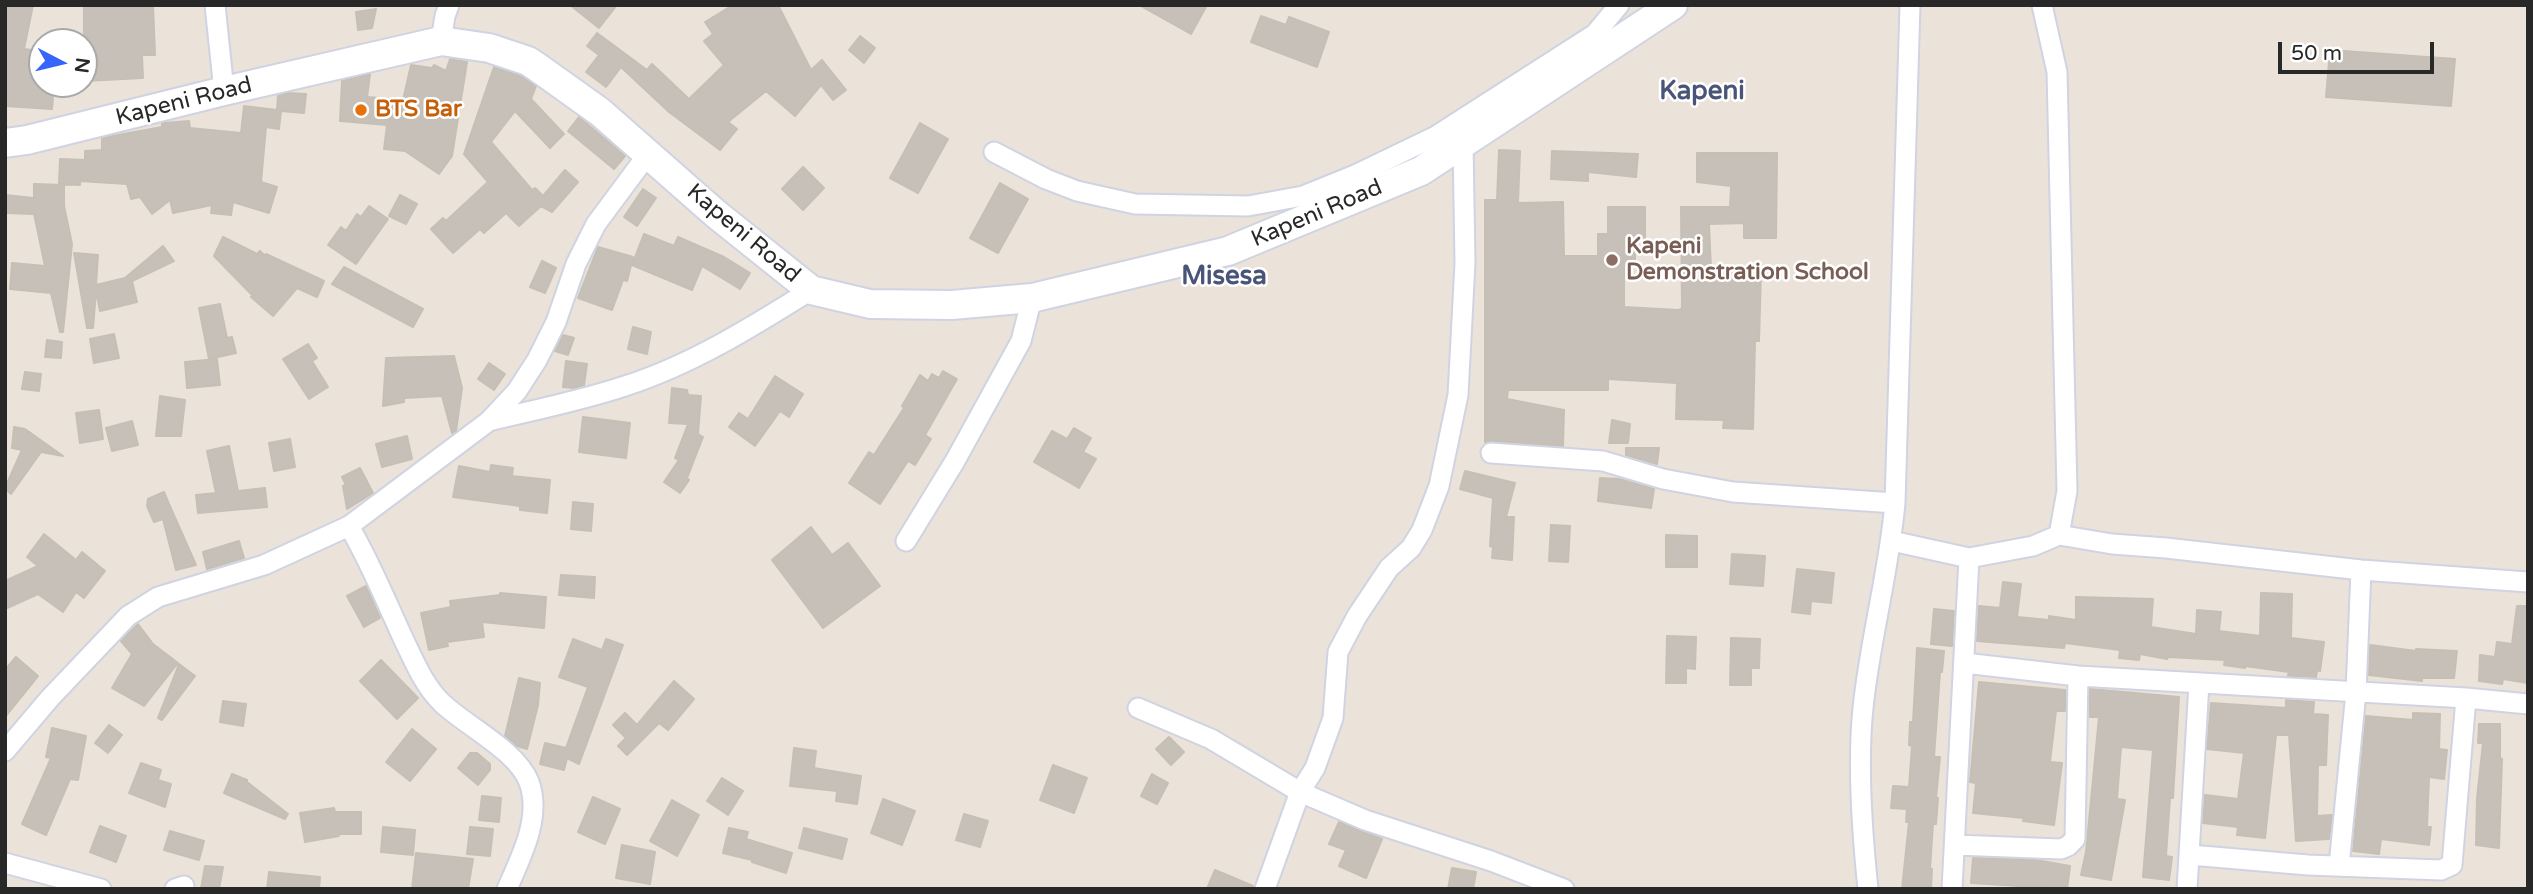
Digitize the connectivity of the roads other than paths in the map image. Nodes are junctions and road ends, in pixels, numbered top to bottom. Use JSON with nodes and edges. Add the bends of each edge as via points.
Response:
{"nodes":[{"id":1,"x":215,"y":5,"type":"edge"},
{"id":2,"x":449,"y":5,"type":"edge"},
{"id":3,"x":1619,"y":5,"type":"edge"},
{"id":4,"x":1673,"y":5,"type":"edge"},
{"id":5,"x":1910,"y":5,"type":"edge"},
{"id":6,"x":2042,"y":5,"type":"edge"},
{"id":7,"x":441,"y":41,"type":"junction"},
{"id":8,"x":224,"y":91,"type":"junction"},
{"id":9,"x":5,"y":143,"type":"edge"},
{"id":10,"x":1463,"y":143,"type":"junction"},
{"id":11,"x":994,"y":152,"type":"dead end"},
{"id":12,"x":648,"y":154,"type":"junction"},
{"id":13,"x":811,"y":290,"type":"junction"},
{"id":14,"x":1032,"y":298,"type":"junction"},
{"id":15,"x":489,"y":421,"type":"junction"},
{"id":16,"x":1491,"y":453,"type":"dead end"},
{"id":17,"x":1895,"y":503,"type":"junction"},
{"id":18,"x":349,"y":526,"type":"junction"},
{"id":19,"x":2059,"y":535,"type":"junction"},
{"id":20,"x":906,"y":541,"type":"dead end"},
{"id":21,"x":1892,"y":541,"type":"junction"},
{"id":22,"x":1969,"y":558,"type":"junction"},
{"id":23,"x":2361,"y":570,"type":"junction"},
{"id":24,"x":2528,"y":582,"type":"edge"},
{"id":25,"x":1964,"y":663,"type":"junction"},
{"id":26,"x":2078,"y":676,"type":"junction"},
{"id":27,"x":2199,"y":683,"type":"junction"},
{"id":28,"x":2356,"y":692,"type":"junction"},
{"id":29,"x":2466,"y":698,"type":"junction"},
{"id":30,"x":2528,"y":704,"type":"edge"},
{"id":31,"x":1138,"y":708,"type":"dead end"},
{"id":32,"x":5,"y":751,"type":"edge"},
{"id":33,"x":1300,"y":792,"type":"junction"},
{"id":34,"x":1955,"y":845,"type":"junction"},
{"id":35,"x":2190,"y":855,"type":"junction"},
{"id":36,"x":5,"y":863,"type":"edge"},
{"id":37,"x":2339,"y":866,"type":"junction"},
{"id":38,"x":101,"y":889,"type":"edge"},
{"id":39,"x":507,"y":889,"type":"edge"},
{"id":40,"x":1265,"y":889,"type":"edge"},
{"id":41,"x":1564,"y":889,"type":"edge"},
{"id":42,"x":1868,"y":889,"type":"edge"},
{"id":43,"x":1952,"y":889,"type":"edge"},
{"id":44,"x":2187,"y":889,"type":"edge"}],
"edges":[{"from":1,"to":8,"type":"street"},
{"from":2,"to":7,"type":"street"},
{"from":3,"to":11,"type":"street","via":[[1595,34],[1436,136],[1303,197],[1248,206],[1135,204],[1077,191]]},
{"from":4,"to":10,"type":"main road","name":"Kapeni Road"},
{"from":5,"to":17,"type":"street"},
{"from":6,"to":19,"type":"street","via":[[2057,72],[2067,491]]},
{"from":7,"to":8,"type":"main road","name":"Kapeni Road"},
{"from":7,"to":12,"type":"main road","name":"Kapeni Road","via":[[489,48],[528,61],[600,112]]},
{"from":8,"to":9,"type":"main road","name":"Kapeni Road"},
{"from":10,"to":14,"type":"main road","name":"Kapeni Road","via":[[1421,171],[1228,251]]},
{"from":10,"to":33,"type":"street","via":[[1465,263],[1458,395],[1439,486],[1422,530],[1389,568],[1338,652],[1333,718],[1315,768]]},
{"from":12,"to":13,"type":"main road","name":"Kapeni Road"},
{"from":12,"to":15,"type":"street","via":[[596,224],[537,360]]},
{"from":13,"to":14,"type":"main road","name":"Kapeni Road","via":[[892,305]]},
{"from":13,"to":15,"type":"street","via":[[754,327],[627,385]]},
{"from":14,"to":20,"type":"street","via":[[1027,324],[1009,365]]},
{"from":15,"to":18,"type":"street"},
{"from":16,"to":17,"type":"street","via":[[1603,461],[1663,479],[1733,492]]},
{"from":17,"to":21,"type":"street"},
{"from":18,"to":32,"type":"street","via":[[264,565],[158,597],[128,616]]},
{"from":18,"to":39,"type":"street","via":[[432,691],[511,758],[529,782],[534,811]]},
{"from":19,"to":22,"type":"street","via":[[2033,546]]},
{"from":19,"to":23,"type":"street"},
{"from":21,"to":22,"type":"street"},
{"from":21,"to":42,"type":"street","via":[[1863,709],[1863,839]]},
{"from":22,"to":25,"type":"street"},
{"from":23,"to":24,"type":"street"},
{"from":23,"to":28,"type":"street"},
{"from":25,"to":26,"type":"street"},
{"from":25,"to":34,"type":"street"},
{"from":26,"to":27,"type":"street"},
{"from":26,"to":34,"type":"street","via":[[2075,839],[2061,849]]},
{"from":27,"to":28,"type":"street"},
{"from":27,"to":35,"type":"street"},
{"from":28,"to":29,"type":"street"},
{"from":28,"to":37,"type":"street"},
{"from":29,"to":30,"type":"street"},
{"from":29,"to":37,"type":"street","via":[[2452,865],[2441,870]]},
{"from":31,"to":33,"type":"street","via":[[1212,739]]},
{"from":33,"to":40,"type":"street"},
{"from":33,"to":41,"type":"street","via":[[1366,820]]},
{"from":34,"to":43,"type":"street"},
{"from":35,"to":37,"type":"street"},
{"from":35,"to":44,"type":"street"},
{"from":36,"to":38,"type":"street"}]}
